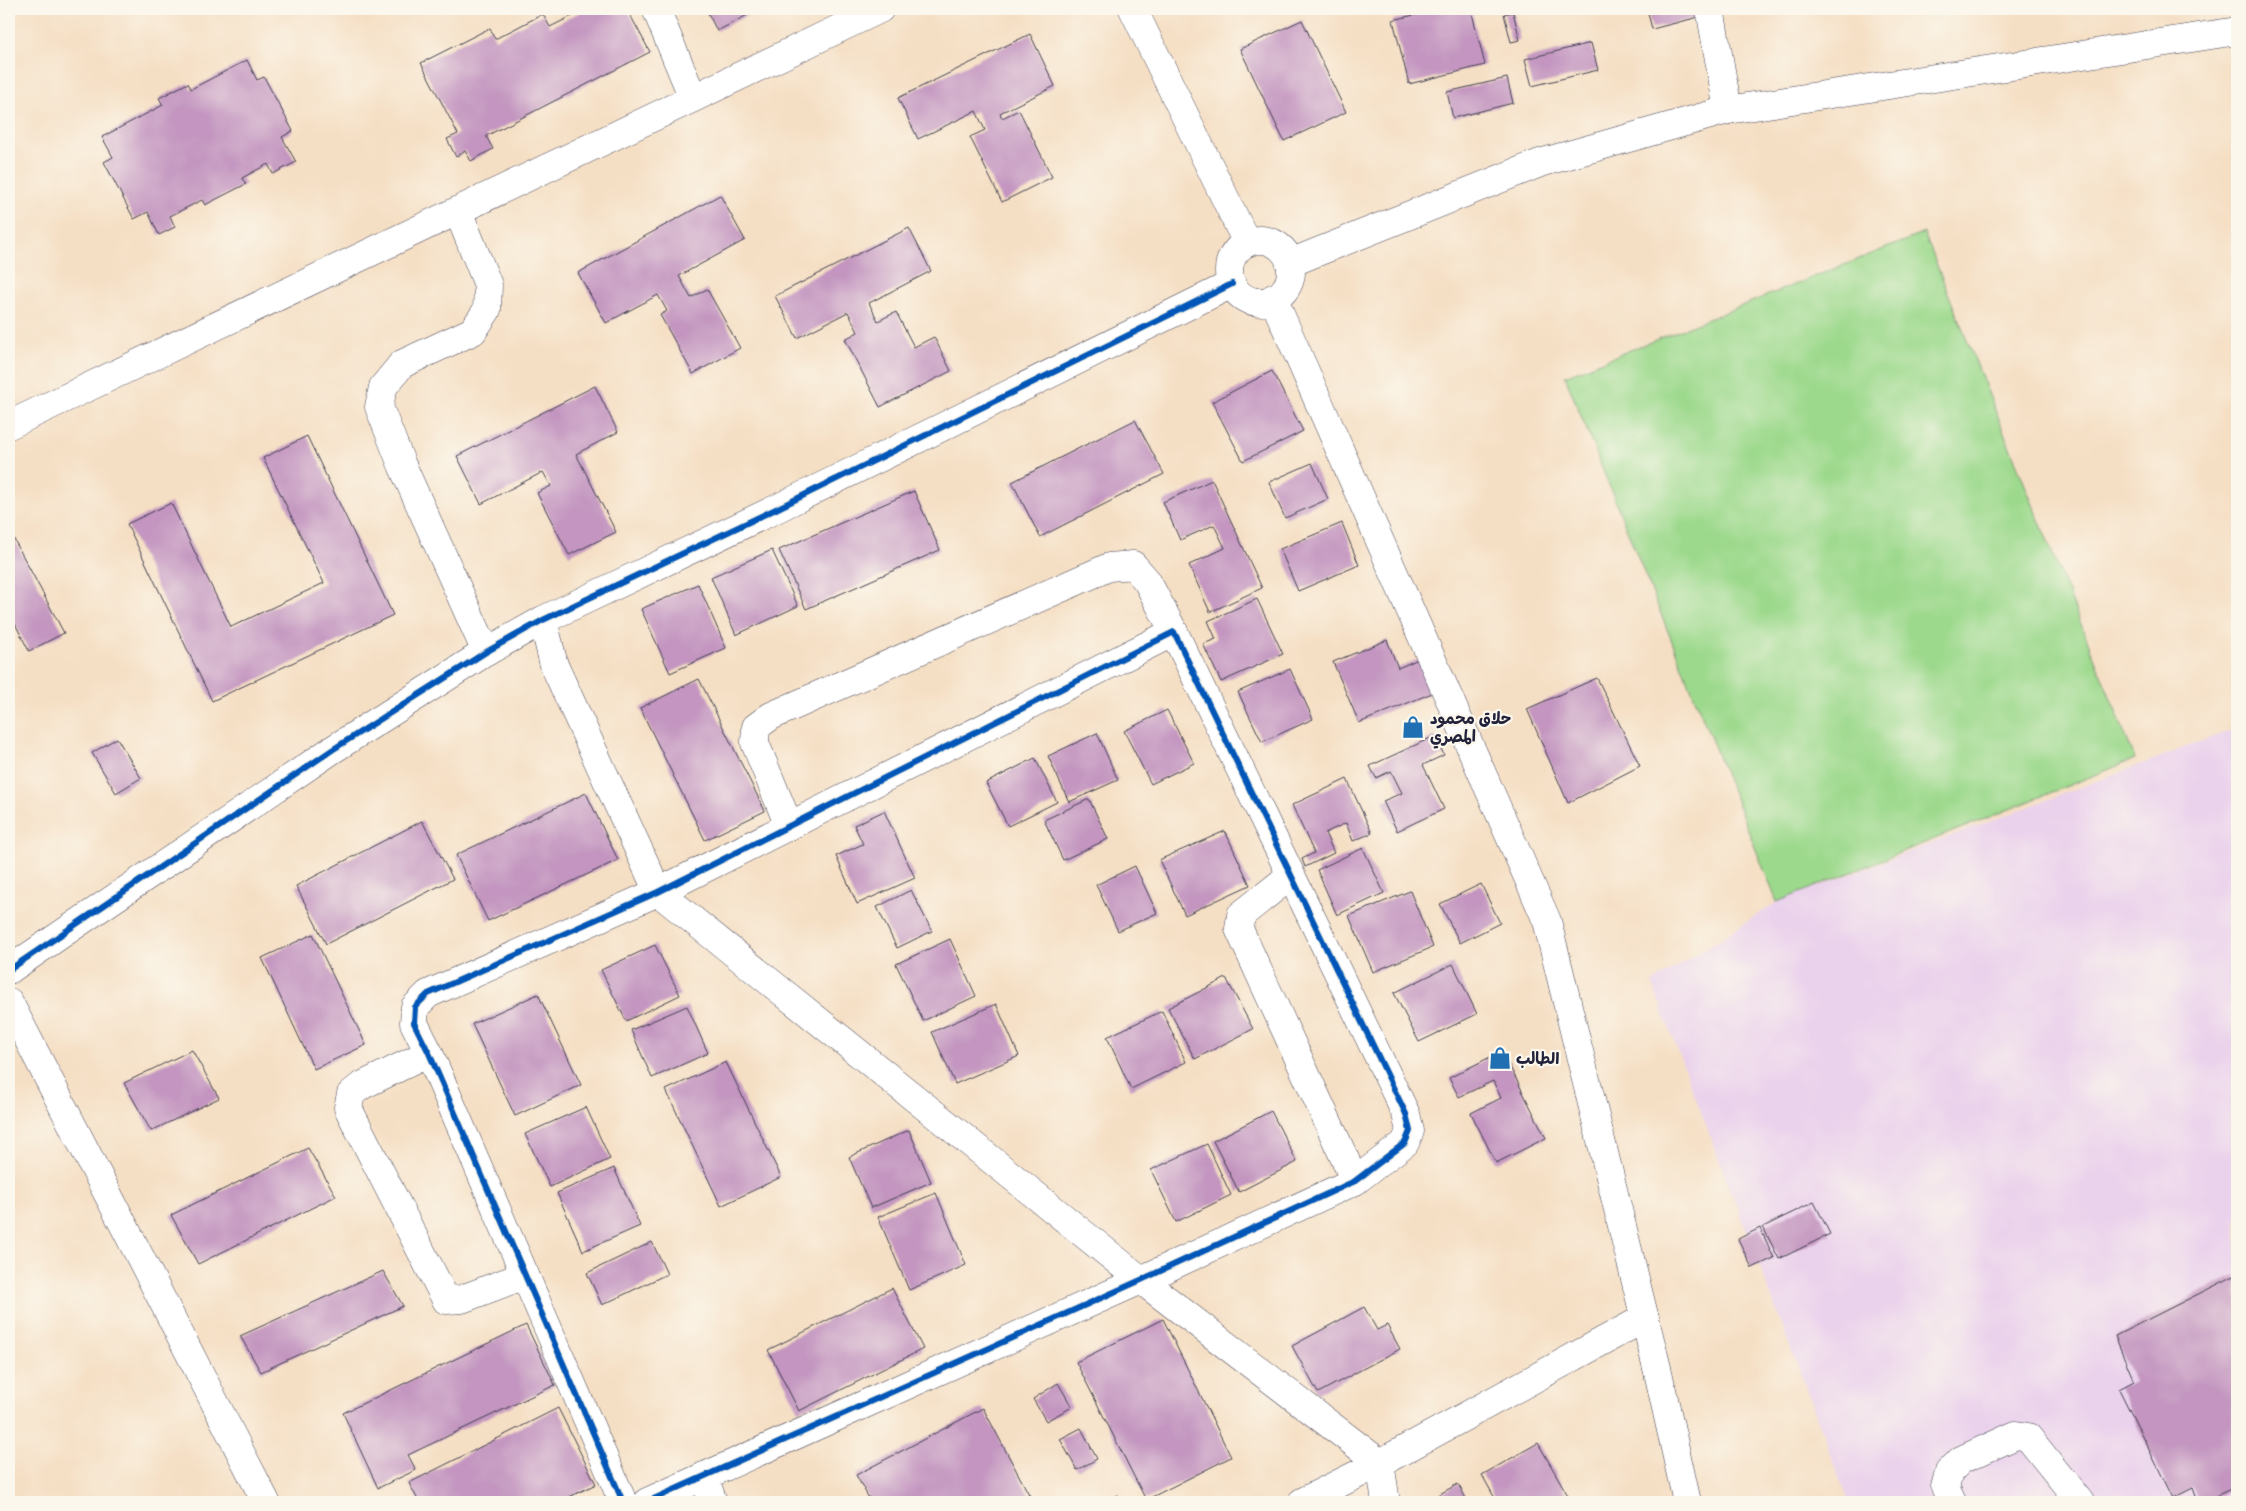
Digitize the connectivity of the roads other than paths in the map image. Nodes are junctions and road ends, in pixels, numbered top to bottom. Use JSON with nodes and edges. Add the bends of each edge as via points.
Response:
{"nodes":[{"id":1,"x":656,"y":9,"type":"edge"},
{"id":2,"x":880,"y":9,"type":"edge"},
{"id":3,"x":1133,"y":9,"type":"edge"},
{"id":4,"x":1710,"y":9,"type":"edge"},
{"id":5,"x":2237,"y":31,"type":"edge"},
{"id":6,"x":693,"y":98,"type":"junction"},
{"id":7,"x":1728,"y":110,"type":"junction"},
{"id":8,"x":458,"y":211,"type":"junction"},
{"id":9,"x":1247,"y":243,"type":"junction"},
{"id":10,"x":1290,"y":263,"type":"junction"},
{"id":11,"x":1232,"y":284,"type":"junction"},
{"id":12,"x":1273,"y":298,"type":"junction"},
{"id":13,"x":9,"y":425,"type":"edge"},
{"id":14,"x":544,"y":620,"type":"junction"},
{"id":15,"x":1174,"y":632,"type":"junction"},
{"id":16,"x":486,"y":652,"type":"junction"},
{"id":17,"x":789,"y":826,"type":"junction"},
{"id":18,"x":1290,"y":876,"type":"junction"},
{"id":19,"x":658,"y":892,"type":"junction"},
{"id":20,"x":9,"y":970,"type":"edge"},
{"id":21,"x":9,"y":1002,"type":"edge"},
{"id":22,"x":429,"y":1053,"type":"junction"},
{"id":23,"x":1356,"y":1181,"type":"junction"},
{"id":24,"x":525,"y":1275,"type":"junction"},
{"id":25,"x":1141,"y":1280,"type":"junction"},
{"id":26,"x":1645,"y":1318,"type":"junction"},
{"id":27,"x":1380,"y":1463,"type":"junction"},
{"id":28,"x":704,"y":1476,"type":"junction"},
{"id":29,"x":266,"y":1502,"type":"edge"},
{"id":30,"x":623,"y":1502,"type":"edge"},
{"id":31,"x":647,"y":1502,"type":"edge"},
{"id":32,"x":714,"y":1502,"type":"edge"},
{"id":33,"x":1302,"y":1502,"type":"edge"},
{"id":34,"x":1386,"y":1502,"type":"edge"},
{"id":35,"x":1687,"y":1502,"type":"edge"},
{"id":36,"x":1952,"y":1502,"type":"edge"},
{"id":37,"x":2080,"y":1502,"type":"edge"}],
"edges":[{"from":1,"to":6,"type":"street"},
{"from":2,"to":6,"type":"street"},
{"from":3,"to":9,"type":"street"},
{"from":4,"to":7,"type":"street"},
{"from":5,"to":7,"type":"street"},
{"from":6,"to":8,"type":"street"},
{"from":7,"to":10,"type":"street","via":[[1540,163]]},
{"from":8,"to":13,"type":"street"},
{"from":8,"to":16,"type":"street","via":[[488,286],[487,310],[473,331],[402,364],[383,386],[379,407]]},
{"from":9,"to":10,"type":"street","via":[[1264,240],[1276,244]]},
{"from":9,"to":11,"type":"street","via":[[1233,255],[1229,266]]},
{"from":10,"to":12,"type":"street","via":[[1286,287]]},
{"from":11,"to":12,"type":"street","via":[[1243,297],[1255,301]]},
{"from":11,"to":14,"type":"street"},
{"from":12,"to":26,"type":"street","via":[[1547,921]]},
{"from":14,"to":16,"type":"street"},
{"from":14,"to":19,"type":"street","via":[[554,665]]},
{"from":15,"to":17,"type":"street"},
{"from":15,"to":17,"type":"street","via":[[1147,581],[1133,565],[1109,567],[771,716],[756,727],[755,743]]},
{"from":15,"to":18,"type":"street"},
{"from":16,"to":20,"type":"street","via":[[332,750]]},
{"from":17,"to":19,"type":"street"},
{"from":18,"to":23,"type":"street","via":[[1241,915],[1239,929]]},
{"from":18,"to":23,"type":"street","via":[[1406,1114],[1410,1131],[1405,1143]]},
{"from":19,"to":22,"type":"street","via":[[428,994],[415,1006],[414,1023]]},
{"from":19,"to":25,"type":"street"},
{"from":21,"to":29,"type":"street"},
{"from":22,"to":24,"type":"street"},
{"from":22,"to":24,"type":"street","via":[[361,1086],[351,1094],[348,1108],[446,1300],[462,1299]]},
{"from":23,"to":25,"type":"street"},
{"from":24,"to":30,"type":"street"},
{"from":25,"to":27,"type":"street"},
{"from":25,"to":28,"type":"street"},
{"from":26,"to":27,"type":"street"},
{"from":26,"to":35,"type":"street"},
{"from":27,"to":33,"type":"street"},
{"from":27,"to":34,"type":"street"},
{"from":28,"to":31,"type":"street"},
{"from":28,"to":32,"type":"street"},
{"from":36,"to":37,"type":"street","via":[[1945,1487],[1949,1472],[1961,1460],[2016,1435],[2028,1437]]}]}
